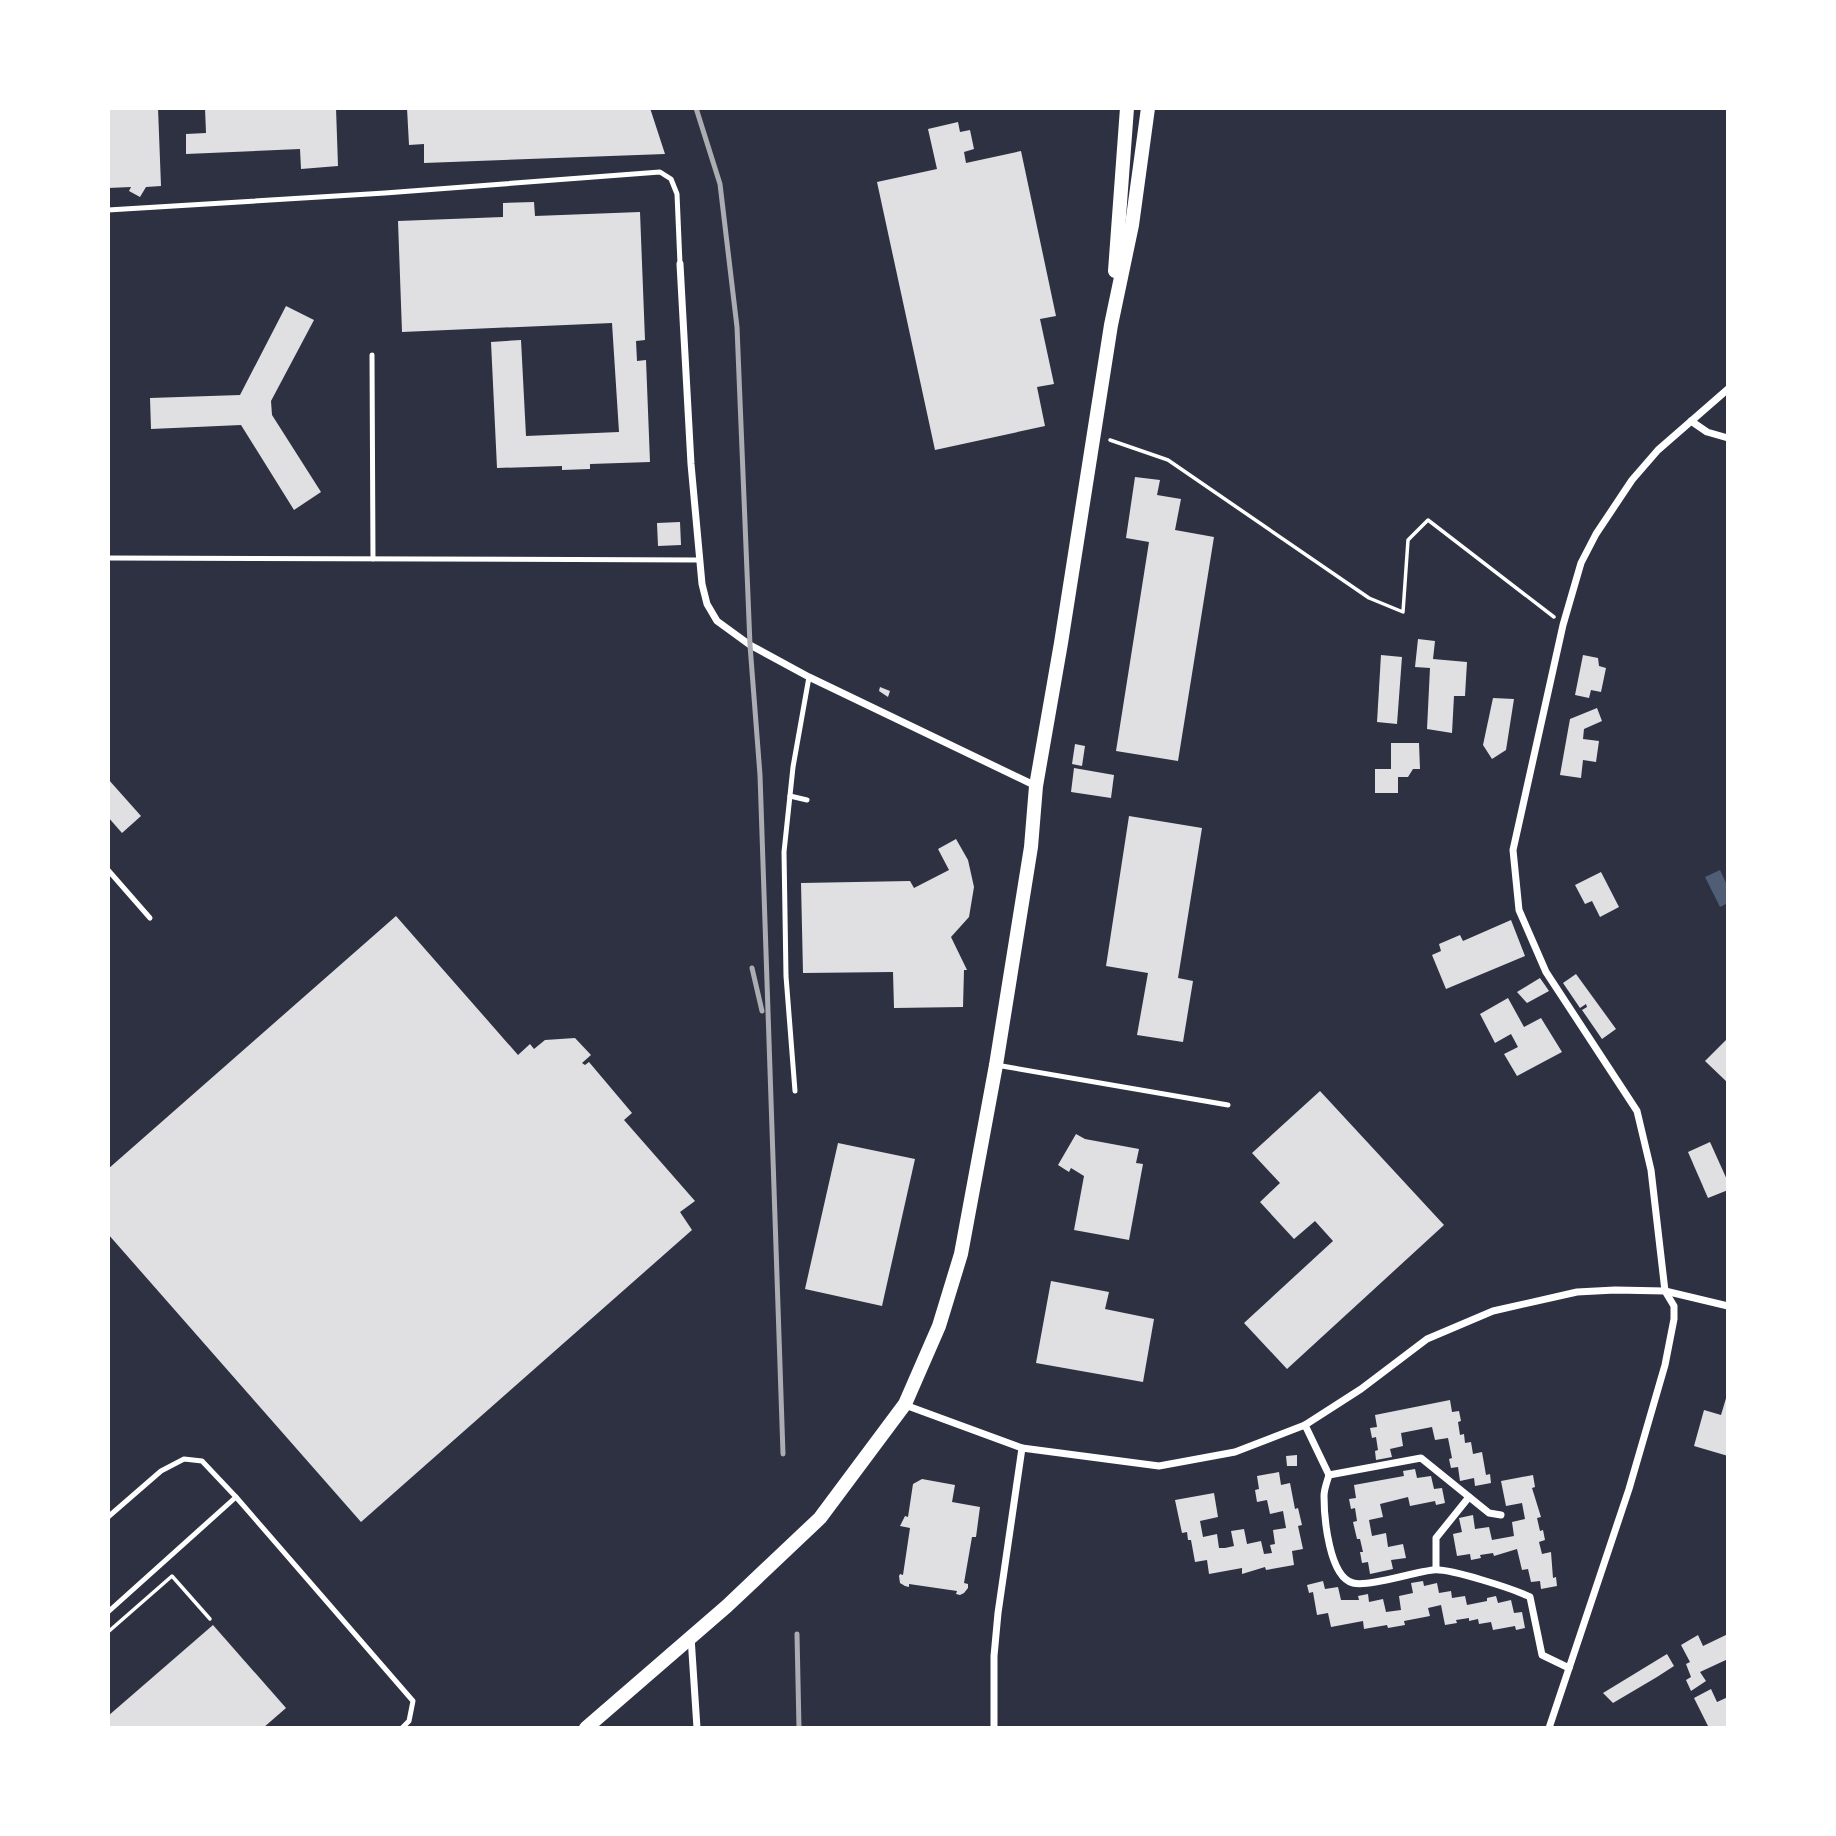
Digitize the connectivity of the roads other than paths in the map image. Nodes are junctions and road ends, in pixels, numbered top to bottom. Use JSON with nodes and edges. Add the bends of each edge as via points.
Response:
{"nodes":[{"id":1,"x":1127,"y":108,"type":"edge"},
{"id":2,"x":1148,"y":108,"type":"edge"},
{"id":3,"x":108,"y":210,"type":"edge"},
{"id":4,"x":680,"y":264,"type":"joint"},
{"id":5,"x":1111,"y":325,"type":"junction"},
{"id":6,"x":372,"y":355,"type":"dead end"},
{"id":7,"x":1727,"y":389,"type":"edge"},
{"id":8,"x":1691,"y":421,"type":"junction"},
{"id":9,"x":1727,"y":438,"type":"edge"},
{"id":10,"x":108,"y":558,"type":"edge"},
{"id":11,"x":373,"y":559,"type":"junction"},
{"id":12,"x":700,"y":560,"type":"junction"},
{"id":13,"x":809,"y":677,"type":"junction"},
{"id":14,"x":1036,"y":786,"type":"junction"},
{"id":15,"x":790,"y":796,"type":"junction"},
{"id":16,"x":807,"y":800,"type":"dead end"},
{"id":17,"x":108,"y":870,"type":"edge"},
{"id":18,"x":150,"y":918,"type":"dead end"},
{"id":19,"x":996,"y":1065,"type":"junction"},
{"id":20,"x":795,"y":1091,"type":"dead end"},
{"id":21,"x":1227,"y":1105,"type":"dead end"},
{"id":22,"x":1665,"y":1291,"type":"junction"},
{"id":23,"x":1727,"y":1306,"type":"edge"},
{"id":24,"x":905,"y":1404,"type":"junction"},
{"id":25,"x":1305,"y":1425,"type":"junction"},
{"id":26,"x":1022,"y":1448,"type":"junction"},
{"id":27,"x":1329,"y":1475,"type":"junction"},
{"id":28,"x":236,"y":1497,"type":"junction"},
{"id":29,"x":1469,"y":1497,"type":"junction"},
{"id":30,"x":1501,"y":1514,"type":"dead end"},
{"id":31,"x":108,"y":1517,"type":"edge"},
{"id":32,"x":1436,"y":1569,"type":"junction"},
{"id":33,"x":108,"y":1612,"type":"edge"},
{"id":34,"x":691,"y":1636,"type":"junction"},
{"id":35,"x":1569,"y":1668,"type":"junction"},
{"id":36,"x":402,"y":1727,"type":"edge"},
{"id":37,"x":586,"y":1727,"type":"edge"},
{"id":38,"x":697,"y":1727,"type":"edge"},
{"id":39,"x":994,"y":1727,"type":"edge"},
{"id":40,"x":1549,"y":1727,"type":"edge"}],
"edges":[{"from":1,"to":5,"type":"main road"},
{"from":2,"to":5,"type":"main road","via":[[1132,225]]},
{"from":3,"to":4,"type":"lane","via":[[660,172],[671,179],[677,194]]},
{"from":4,"to":12,"type":"street"},
{"from":5,"to":14,"type":"main road"},
{"from":6,"to":11,"type":"lane"},
{"from":7,"to":8,"type":"street"},
{"from":8,"to":9,"type":"street"},
{"from":8,"to":22,"type":"street","via":[[1632,480],[1581,563],[1513,850],[1519,910],[1546,972],[1637,1111],[1651,1170]]},
{"from":10,"to":11,"type":"lane"},
{"from":11,"to":12,"type":"lane"},
{"from":12,"to":13,"type":"street","via":[[707,604],[718,621],[750,645]]},
{"from":13,"to":14,"type":"street"},
{"from":13,"to":15,"type":"lane"},
{"from":14,"to":19,"type":"main road","via":[[1031,847]]},
{"from":15,"to":16,"type":"lane"},
{"from":15,"to":20,"type":"lane","via":[[784,852],[786,975]]},
{"from":17,"to":18,"type":"lane"},
{"from":19,"to":21,"type":"lane"},
{"from":19,"to":24,"type":"main road","via":[[961,1254],[939,1326]]},
{"from":22,"to":23,"type":"street"},
{"from":22,"to":25,"type":"street","via":[[1577,1292],[1493,1311],[1427,1339]]},
{"from":22,"to":35,"type":"street","via":[[1674,1306],[1665,1365]]},
{"from":24,"to":26,"type":"street"},
{"from":24,"to":34,"type":"main road","via":[[820,1518]]},
{"from":25,"to":26,"type":"street","via":[[1235,1452],[1159,1466]]},
{"from":25,"to":27,"type":"street"},
{"from":26,"to":39,"type":"street","via":[[998,1613]]},
{"from":27,"to":29,"type":"street","via":[[1421,1458]]},
{"from":27,"to":32,"type":"street","via":[[1324,1494],[1332,1560],[1340,1574],[1353,1583],[1366,1583]]},
{"from":28,"to":31,"type":"lane","via":[[202,1461],[184,1459],[161,1471]]},
{"from":28,"to":33,"type":"lane"},
{"from":28,"to":36,"type":"lane","via":[[413,1701],[409,1721]]},
{"from":29,"to":30,"type":"street","via":[[1489,1513]]},
{"from":29,"to":32,"type":"street","via":[[1436,1538]]},
{"from":32,"to":35,"type":"street","via":[[1530,1597],[1542,1655]]},
{"from":34,"to":37,"type":"main road"},
{"from":34,"to":38,"type":"street"},
{"from":35,"to":40,"type":"street"}]}
